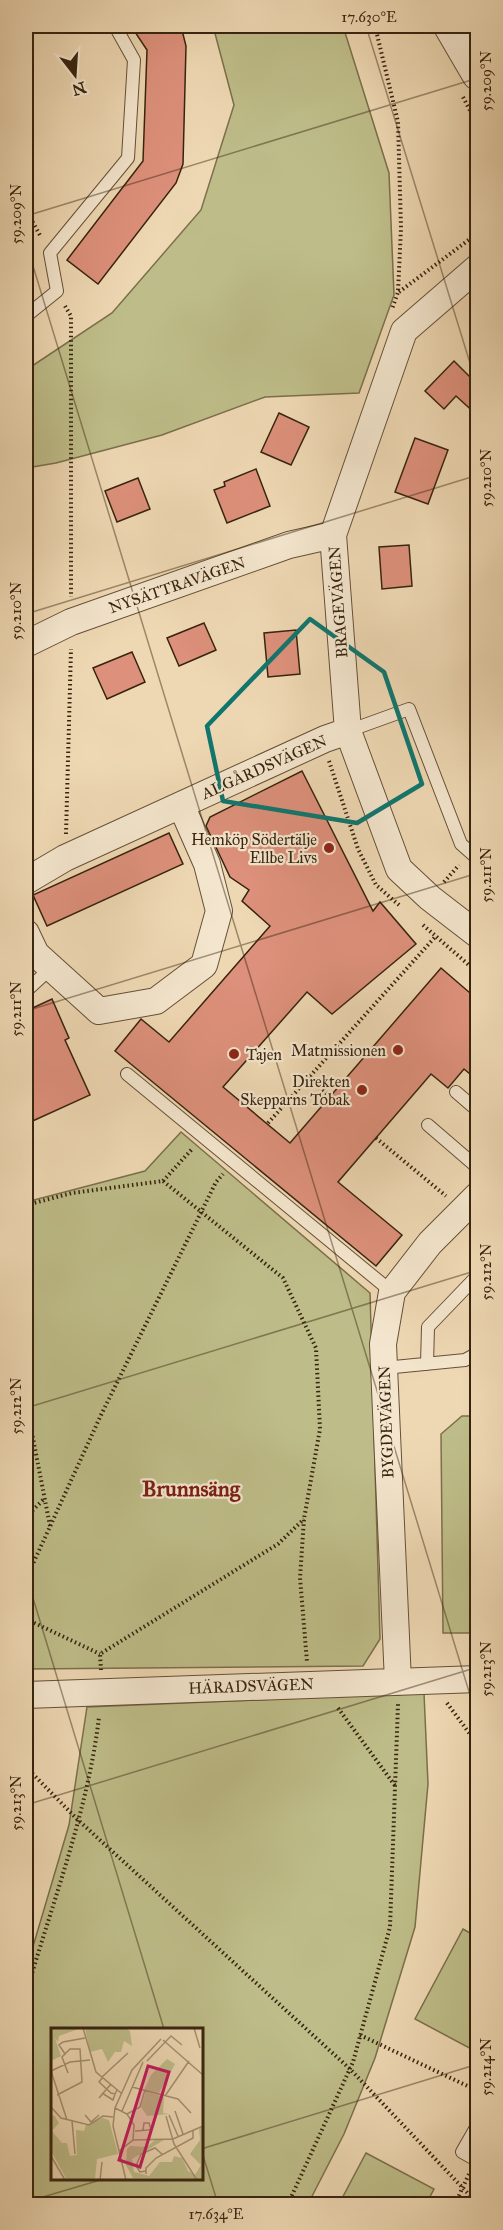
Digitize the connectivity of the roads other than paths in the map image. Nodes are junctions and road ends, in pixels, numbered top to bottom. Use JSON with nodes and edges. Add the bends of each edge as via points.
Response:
{"nodes":[{"id":1,"x":115,"y":26,"type":"edge"},
{"id":2,"x":450,"y":26,"type":"edge"},
{"id":3,"x":477,"y":74,"type":"edge"},
{"id":4,"x":477,"y":267,"type":"edge"},
{"id":5,"x":26,"y":316,"type":"edge"},
{"id":6,"x":333,"y":535,"type":"junction"},
{"id":7,"x":26,"y":644,"type":"edge"},
{"id":8,"x":336,"y":735,"type":"junction"},
{"id":9,"x":181,"y":805,"type":"junction"},
{"id":10,"x":474,"y":856,"type":"edge"},
{"id":11,"x":26,"y":881,"type":"edge"},
{"id":12,"x":477,"y":935,"type":"edge"},
{"id":13,"x":34,"y":954,"type":"edge"},
{"id":14,"x":26,"y":992,"type":"edge"},
{"id":15,"x":127,"y":1074,"type":"dead end"},
{"id":16,"x":456,"y":1092,"type":"dead end"},
{"id":17,"x":477,"y":1111,"type":"edge"},
{"id":18,"x":428,"y":1125,"type":"dead end"},
{"id":19,"x":477,"y":1168,"type":"edge"},
{"id":20,"x":470,"y":1203,"type":"edge"},
{"id":21,"x":477,"y":1275,"type":"edge"},
{"id":22,"x":392,"y":1292,"type":"junction"},
{"id":23,"x":477,"y":1353,"type":"edge"},
{"id":24,"x":427,"y":1364,"type":"junction"},
{"id":25,"x":384,"y":1368,"type":"junction"},
{"id":26,"x":477,"y":1679,"type":"edge"},
{"id":27,"x":398,"y":1682,"type":"junction"},
{"id":28,"x":26,"y":1695,"type":"edge"},
{"id":29,"x":477,"y":2124,"type":"edge"},
{"id":30,"x":477,"y":2160,"type":"edge"}],
"edges":[{"from":1,"to":5,"type":"lane","via":[[134,60],[128,158],[50,254],[57,291]]},
{"from":2,"to":3,"type":"street"},
{"from":4,"to":6,"type":"street","name":"BRAGEVÄGEN","via":[[404,331]]},
{"from":6,"to":7,"type":"street","name":"NYSÄTTRAVÄGEN","via":[[289,545],[71,622]]},
{"from":6,"to":8,"type":"street","name":"BRAGEVÄGEN"},
{"from":8,"to":9,"type":"street","name":"ALGÅRDSVÄGEN"},
{"from":8,"to":10,"type":"lane","via":[[409,709],[461,844]]},
{"from":8,"to":12,"type":"street","name":"BRAGEVÄGEN","via":[[399,869]]},
{"from":9,"to":11,"type":"street","name":"ALGÅRDSVÄGEN","via":[[65,858]]},
{"from":9,"to":13,"type":"street","name":"ALGÅRDSVÄGEN","via":[[207,864],[219,911],[204,965],[156,1001],[99,1011]]},
{"from":13,"to":14,"type":"lane"},
{"from":15,"to":22,"type":"lane"},
{"from":16,"to":17,"type":"lane"},
{"from":18,"to":19,"type":"lane"},
{"from":20,"to":22,"type":"street","name":"BYGDEVÄGEN","via":[[430,1244]]},
{"from":21,"to":24,"type":"lane","via":[[428,1327]]},
{"from":22,"to":25,"type":"street","name":"BYGDEVÄGEN","via":[[383,1344]]},
{"from":23,"to":24,"type":"lane","via":[[465,1360]]},
{"from":24,"to":25,"type":"lane"},
{"from":25,"to":27,"type":"street","name":"BYGDEVÄGEN"},
{"from":26,"to":27,"type":"street","name":"HÄRADSVÄGEN"},
{"from":27,"to":28,"type":"street","name":"HÄRADSVÄGEN"},
{"from":29,"to":30,"type":"lane","via":[[462,2152]]}]}
